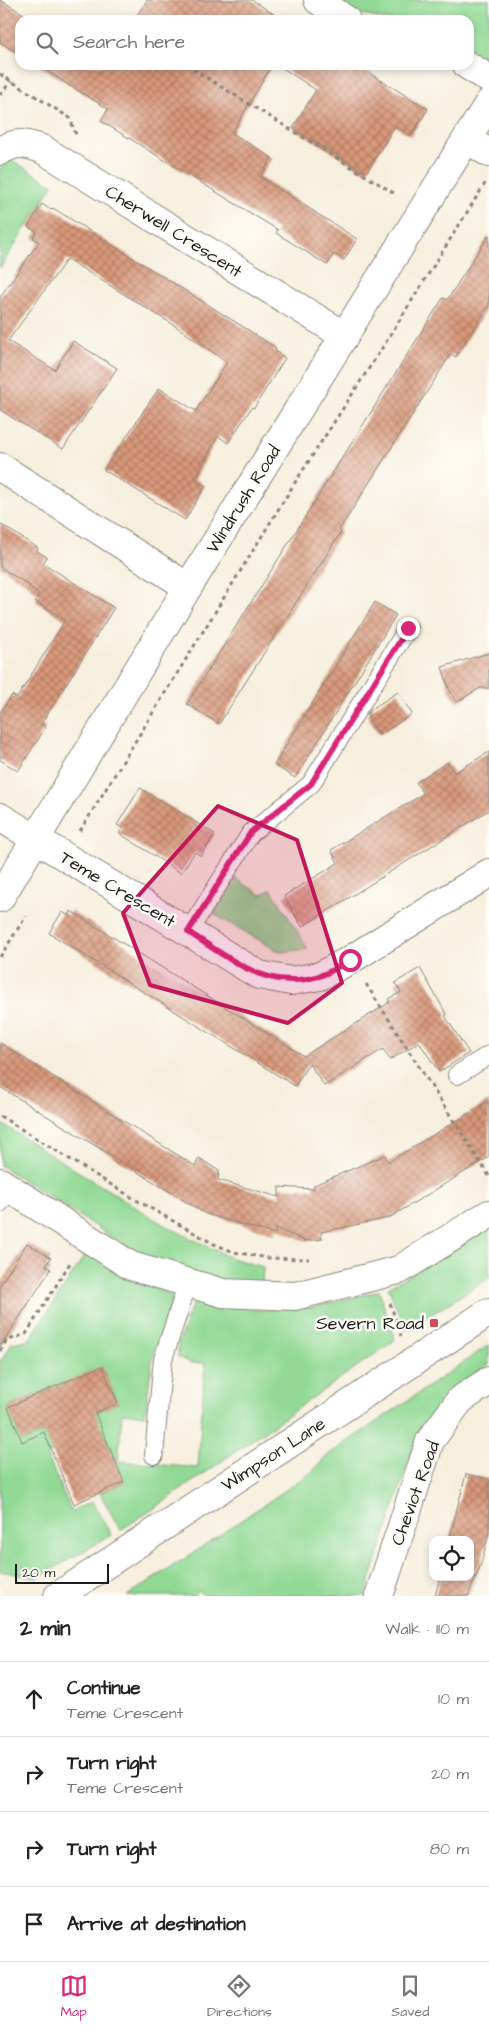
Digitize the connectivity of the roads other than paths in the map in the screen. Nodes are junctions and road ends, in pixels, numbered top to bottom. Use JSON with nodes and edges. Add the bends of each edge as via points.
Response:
{"nodes":[{"id":1,"x":318,"y":0,"type":"edge"},
{"id":2,"x":339,"y":15,"type":"edge"},
{"id":3,"x":474,"y":70,"type":"edge"},
{"id":4,"x":489,"y":80,"type":"edge"},
{"id":5,"x":489,"y":103,"type":"edge"},
{"id":6,"x":478,"y":146,"type":"edge"},
{"id":7,"x":0,"y":151,"type":"edge"},
{"id":8,"x":344,"y":336,"type":"junction"},
{"id":9,"x":0,"y":467,"type":"edge"},
{"id":10,"x":188,"y":587,"type":"junction"},
{"id":11,"x":408,"y":628,"type":"dead end"},
{"id":12,"x":0,"y":817,"type":"edge"},
{"id":13,"x":36,"y":840,"type":"junction"},
{"id":14,"x":489,"y":873,"type":"edge"},
{"id":15,"x":0,"y":898,"type":"edge"},
{"id":16,"x":188,"y":932,"type":"junction"},
{"id":17,"x":489,"y":1055,"type":"edge"},
{"id":18,"x":457,"y":1075,"type":"dead end"},
{"id":19,"x":3,"y":1191,"type":"edge"},
{"id":20,"x":489,"y":1214,"type":"edge"},
{"id":21,"x":188,"y":1282,"type":"junction"},
{"id":22,"x":489,"y":1312,"type":"edge"},
{"id":23,"x":489,"y":1381,"type":"edge"},
{"id":24,"x":154,"y":1455,"type":"dead end"},
{"id":25,"x":58,"y":1596,"type":"edge"},
{"id":26,"x":379,"y":1596,"type":"edge"}],
"edges":[{"from":1,"to":2,"type":"street"},
{"from":3,"to":4,"type":"street"},
{"from":5,"to":6,"type":"street","name":"Windrush Road"},
{"from":6,"to":8,"type":"street","name":"Windrush Road"},
{"from":7,"to":8,"type":"street","name":"Cherwell Crescent","via":[[10,144],[27,144],[42,149]]},
{"from":8,"to":10,"type":"street","name":"Windrush Road"},
{"from":9,"to":10,"type":"street"},
{"from":10,"to":13,"type":"street","name":"Windrush Road"},
{"from":11,"to":16,"type":"lane","via":[[311,784],[251,832]]},
{"from":12,"to":13,"type":"street","name":"Teme Crescent"},
{"from":13,"to":15,"type":"street","name":"Windrush Road"},
{"from":13,"to":16,"type":"street","name":"Teme Crescent"},
{"from":14,"to":16,"type":"street","name":"Teme Crescent","via":[[320,976],[290,981],[260,975]]},
{"from":17,"to":18,"type":"lane"},
{"from":19,"to":21,"type":"street","via":[[131,1266]]},
{"from":20,"to":21,"type":"street","via":[[399,1270],[295,1296],[223,1293]]},
{"from":21,"to":24,"type":"lane","via":[[164,1359]]},
{"from":22,"to":25,"type":"street","name":"Wimpson Lane"},
{"from":23,"to":26,"type":"street","name":"Cheviot Road","via":[[460,1400],[430,1441]]}]}
